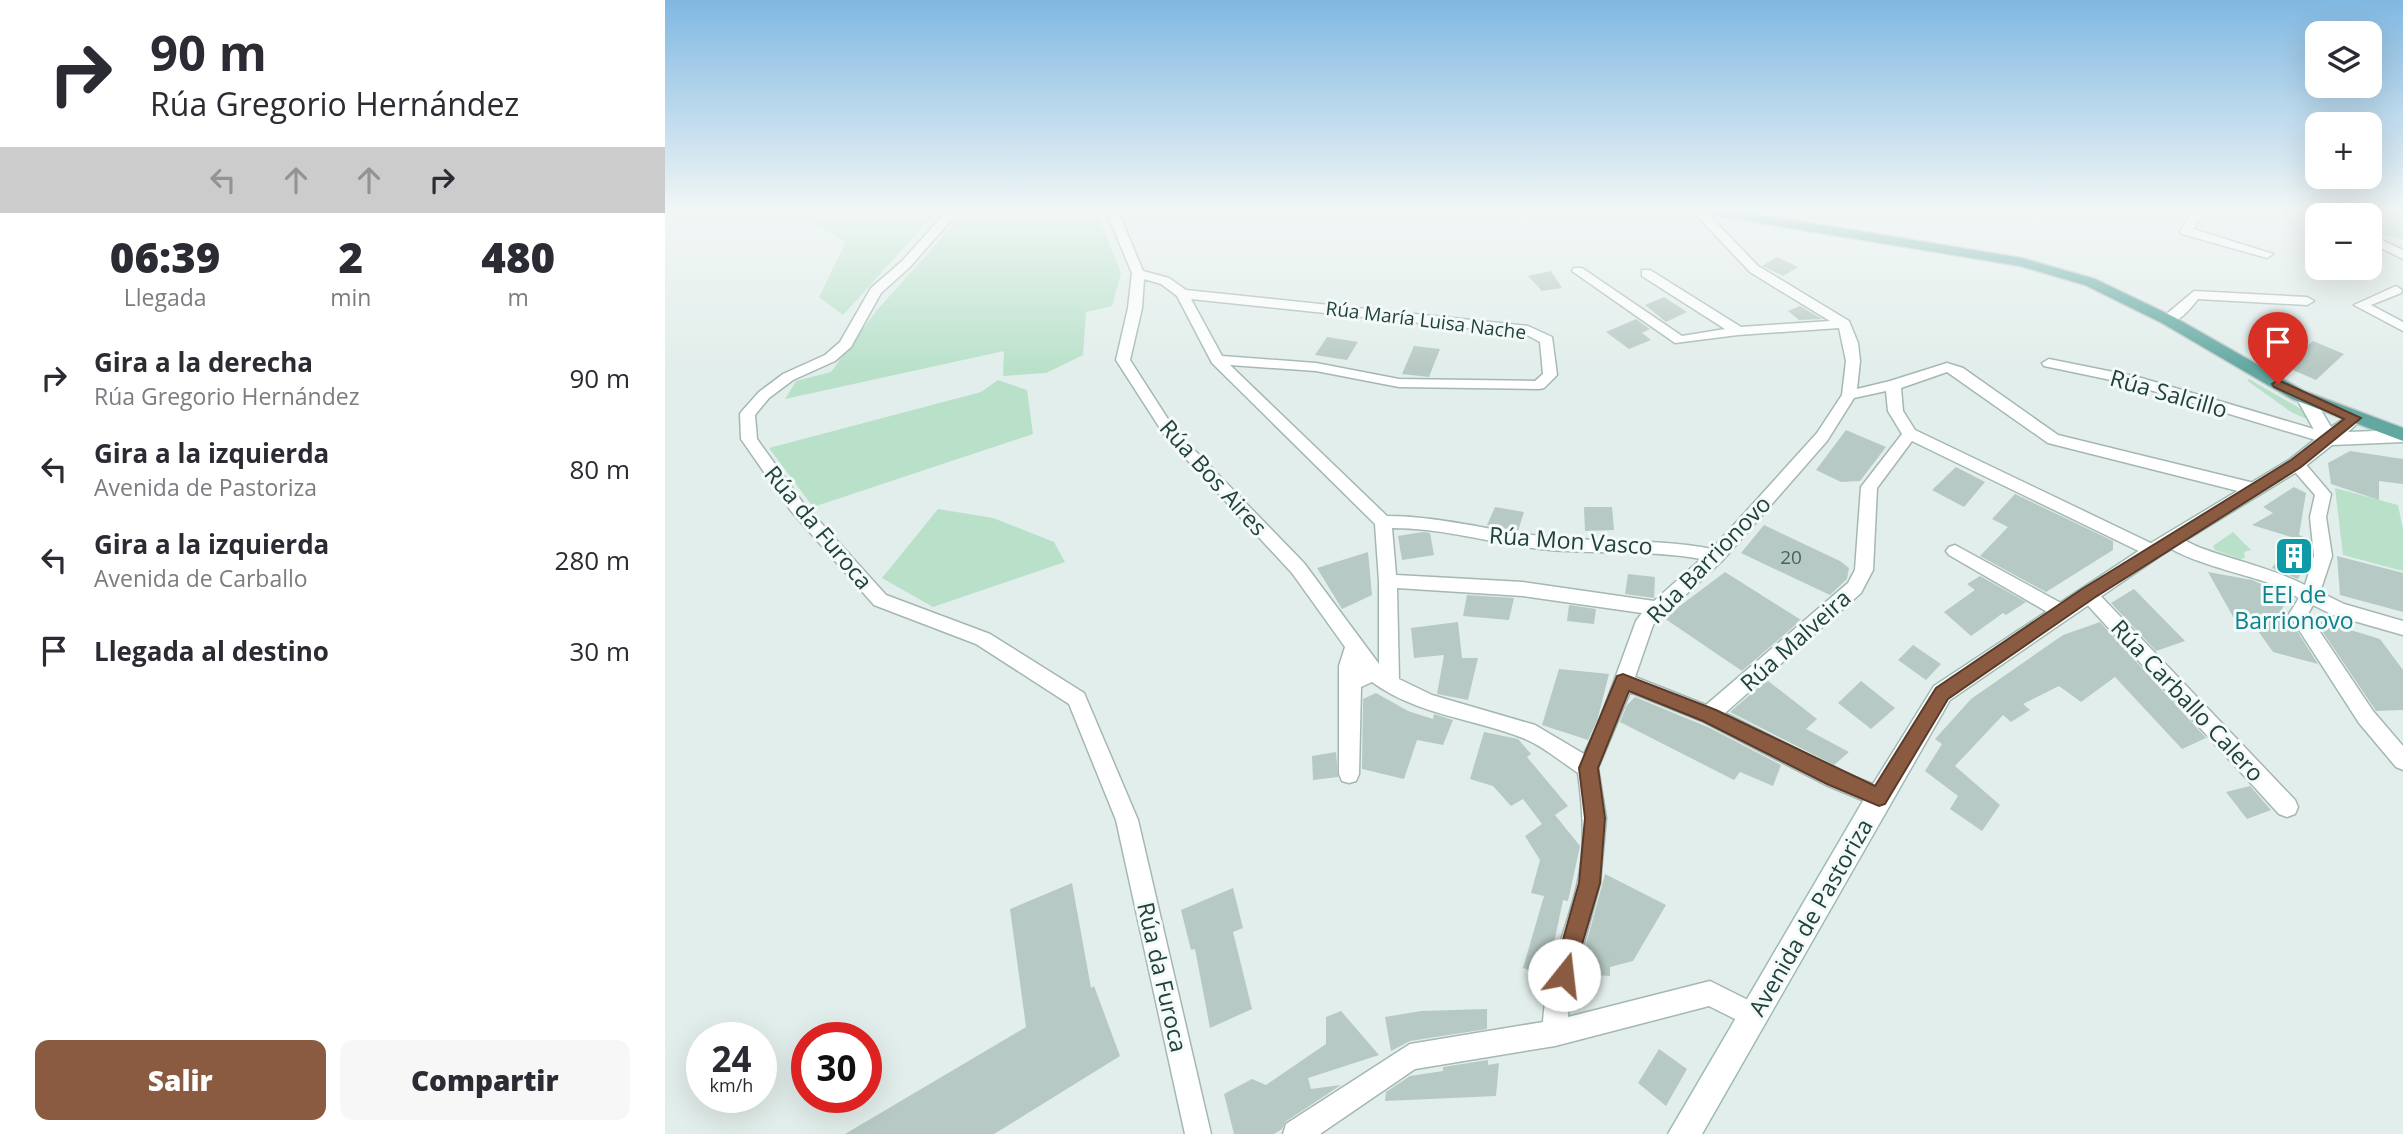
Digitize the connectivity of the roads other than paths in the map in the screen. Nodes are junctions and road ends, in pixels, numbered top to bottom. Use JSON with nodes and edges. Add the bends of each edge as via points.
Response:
{"nodes":[{"id":1,"x":907,"y":264,"type":"edge"},
{"id":2,"x":1135,"y":264,"type":"edge"},
{"id":3,"x":1749,"y":264,"type":"edge"},
{"id":4,"x":2029,"y":264,"type":"edge"},
{"id":5,"x":1578,"y":271,"type":"dead end"},
{"id":6,"x":1139,"y":273,"type":"junction"},
{"id":7,"x":1646,"y":273,"type":"dead end"},
{"id":8,"x":2396,"y":290,"type":"dead end"},
{"id":9,"x":1182,"y":294,"type":"junction"},
{"id":10,"x":2307,"y":301,"type":"dead end"},
{"id":11,"x":2168,"y":320,"type":"junction"},
{"id":12,"x":1844,"y":324,"type":"junction"},
{"id":13,"x":2403,"y":327,"type":"edge"},
{"id":14,"x":1738,"y":331,"type":"junction"},
{"id":15,"x":1217,"y":360,"type":"junction"},
{"id":16,"x":2049,"y":363,"type":"dead end"},
{"id":17,"x":1893,"y":385,"type":"junction"},
{"id":18,"x":1849,"y":395,"type":"junction"},
{"id":19,"x":2306,"y":399,"type":"junction"},
{"id":20,"x":2354,"y":418,"type":"junction"},
{"id":21,"x":1910,"y":434,"type":"junction"},
{"id":22,"x":2403,"y":435,"type":"edge"},
{"id":23,"x":2329,"y":439,"type":"junction"},
{"id":24,"x":2296,"y":464,"type":"junction"},
{"id":25,"x":2254,"y":489,"type":"junction"},
{"id":26,"x":1383,"y":522,"type":"junction"},
{"id":27,"x":2162,"y":546,"type":"junction"},
{"id":28,"x":1955,"y":551,"type":"dead end"},
{"id":29,"x":1716,"y":556,"type":"junction"},
{"id":30,"x":1388,"y":581,"type":"junction"},
{"id":31,"x":2088,"y":594,"type":"junction"},
{"id":32,"x":2310,"y":595,"type":"junction"},
{"id":33,"x":1657,"y":609,"type":"junction"},
{"id":34,"x":2061,"y":612,"type":"junction"},
{"id":35,"x":2403,"y":628,"type":"edge"},
{"id":36,"x":1355,"y":646,"type":"junction"},
{"id":37,"x":1382,"y":679,"type":"junction"},
{"id":38,"x":1623,"y":681,"type":"junction"},
{"id":39,"x":1350,"y":683,"type":"junction"},
{"id":40,"x":1710,"y":715,"type":"junction"},
{"id":41,"x":2403,"y":761,"type":"edge"},
{"id":42,"x":1588,"y":768,"type":"junction"},
{"id":43,"x":1349,"y":774,"type":"dead end"},
{"id":44,"x":1879,"y":797,"type":"junction"},
{"id":45,"x":2287,"y":807,"type":"dead end"},
{"id":46,"x":1753,"y":1016,"type":"junction"},
{"id":47,"x":1555,"y":1033,"type":"junction"},
{"id":48,"x":1198,"y":1134,"type":"edge"},
{"id":49,"x":1296,"y":1134,"type":"edge"},
{"id":50,"x":1684,"y":1134,"type":"edge"}],
"edges":[{"from":1,"to":48,"type":"street","name":"Rúa da Furoca","via":[[876,291],[846,344],[764,395],[747,414],[749,439],[797,507],[880,600],[983,639],[1077,699],[1127,820]]},
{"from":2,"to":6,"type":"street"},
{"from":3,"to":12,"type":"street"},
{"from":4,"to":11,"type":"main road","via":[[2090,282]]},
{"from":5,"to":14,"type":"street","via":[[1680,340]]},
{"from":6,"to":9,"type":"street","via":[[1165,281]]},
{"from":6,"to":36,"type":"street","name":"Rúa Bos Aires","via":[[1123,360],[1170,433],[1298,568]]},
{"from":7,"to":14,"type":"street"},
{"from":8,"to":13,"type":"street","via":[[2361,305]]},
{"from":9,"to":15,"type":"street"},
{"from":9,"to":15,"type":"street","name":"Rúa María Luisa Nache","via":[[1528,330],[1547,340],[1550,375],[1539,385],[1399,383],[1316,368]]},
{"from":10,"to":11,"type":"street","via":[[2194,295]]},
{"from":11,"to":19,"type":"main road"},
{"from":12,"to":14,"type":"street"},
{"from":12,"to":18,"type":"street","name":"Rúa Barrionovo","via":[[1853,361]]},
{"from":15,"to":26,"type":"street"},
{"from":16,"to":23,"type":"street","name":"Rúa Salcillo","via":[[2133,380]]},
{"from":17,"to":18,"type":"street"},
{"from":17,"to":21,"type":"street","via":[[1890,399]]},
{"from":17,"to":25,"type":"street","via":[[1947,367],[2053,439]]},
{"from":18,"to":29,"type":"street","name":"Rúa Barrionovo","via":[[1822,437]]},
{"from":19,"to":20,"type":"main road"},
{"from":19,"to":23,"type":"street"},
{"from":20,"to":22,"type":"main road"},
{"from":20,"to":23,"type":"street","name":"Avenida de Pastoriza"},
{"from":21,"to":27,"type":"street"},
{"from":21,"to":40,"type":"street","name":"Rúa Malveira","via":[[1869,487],[1864,570],[1855,588]]},
{"from":22,"to":23,"type":"street"},
{"from":23,"to":24,"type":"street","name":"Avenida de Pastoriza"},
{"from":24,"to":25,"type":"street","name":"Avenida de Pastoriza"},
{"from":24,"to":32,"type":"street","via":[[2323,494],[2318,517],[2323,556]]},
{"from":25,"to":27,"type":"street","name":"Avenida de Pastoriza"},
{"from":26,"to":29,"type":"street","name":"Rúa Mon Vasco","via":[[1435,524],[1554,544],[1640,545]]},
{"from":26,"to":30,"type":"street"},
{"from":27,"to":31,"type":"street","name":"Avenida de Pastoriza"},
{"from":27,"to":32,"type":"street","via":[[2277,579]]},
{"from":28,"to":34,"type":"street"},
{"from":29,"to":33,"type":"street","name":"Rúa Barrionovo"},
{"from":30,"to":33,"type":"street","via":[[1615,600]]},
{"from":30,"to":37,"type":"street"},
{"from":31,"to":34,"type":"street","name":"Avenida de Pastoriza"},
{"from":31,"to":45,"type":"street","name":"Rúa Carballo Calero"},
{"from":32,"to":35,"type":"street","via":[[2339,610]]},
{"from":32,"to":41,"type":"street","via":[[2298,614],[2366,717]]},
{"from":33,"to":38,"type":"street","name":"Rúa Barrionovo","via":[[1645,621]]},
{"from":34,"to":44,"type":"street","name":"Avenida de Pastoriza","via":[[1942,694]]},
{"from":36,"to":37,"type":"street","name":"Rúa Bos Aires"},
{"from":36,"to":39,"type":"street"},
{"from":37,"to":39,"type":"street"},
{"from":37,"to":42,"type":"street","via":[[1453,712],[1530,732]]},
{"from":38,"to":40,"type":"street"},
{"from":38,"to":42,"type":"street","name":"Rúa Barrionovo"},
{"from":39,"to":43,"type":"street"},
{"from":40,"to":44,"type":"street"},
{"from":42,"to":47,"type":"street","via":[[1595,818],[1589,883],[1557,998]]},
{"from":44,"to":46,"type":"street","name":"Avenida de Pastoriza"},
{"from":46,"to":47,"type":"street","via":[[1710,992]]},
{"from":46,"to":50,"type":"street","name":"Avenida de Pastoriza"},
{"from":47,"to":49,"type":"street","via":[[1410,1057]]}]}
